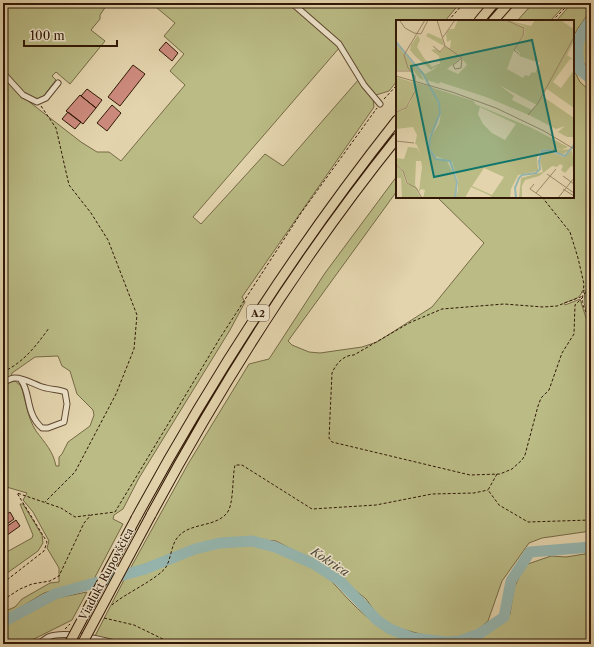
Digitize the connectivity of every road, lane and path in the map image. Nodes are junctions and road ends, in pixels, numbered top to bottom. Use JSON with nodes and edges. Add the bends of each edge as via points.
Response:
{"nodes":[{"id":1,"x":292,"y":3,"type":"edge"},
{"id":2,"x":464,"y":3,"type":"edge"},
{"id":3,"x":494,"y":3,"type":"edge"},
{"id":4,"x":510,"y":3,"type":"edge"},
{"id":5,"x":570,"y":3,"type":"edge"},
{"id":6,"x":449,"y":20,"type":"edge"},
{"id":7,"x":480,"y":20,"type":"edge"},
{"id":8,"x":495,"y":20,"type":"edge"},
{"id":9,"x":553,"y":20,"type":"edge"},
{"id":10,"x":3,"y":73,"type":"edge"},
{"id":11,"x":58,"y":83,"type":"dead end"},
{"id":12,"x":396,"y":85,"type":"edge"},
{"id":13,"x":39,"y":102,"type":"junction"},
{"id":14,"x":380,"y":104,"type":"junction"},
{"id":15,"x":396,"y":121,"type":"edge"},
{"id":16,"x":396,"y":139,"type":"edge"},
{"id":17,"x":543,"y":198,"type":"edge"},
{"id":18,"x":591,"y":288,"type":"edge"},
{"id":19,"x":583,"y":296,"type":"junction"},
{"id":20,"x":49,"y":328,"type":"dead end"},
{"id":21,"x":591,"y":364,"type":"edge"},
{"id":22,"x":3,"y":372,"type":"edge"},
{"id":23,"x":21,"y":380,"type":"junction"},
{"id":24,"x":3,"y":383,"type":"edge"},
{"id":25,"x":498,"y":474,"type":"junction"},
{"id":26,"x":488,"y":490,"type":"junction"},
{"id":27,"x":45,"y":502,"type":"junction"},
{"id":28,"x":91,"y":515,"type":"junction"},
{"id":29,"x":591,"y":520,"type":"edge"},
{"id":30,"x":3,"y":583,"type":"edge"},
{"id":31,"x":3,"y":600,"type":"edge"},
{"id":32,"x":112,"y":604,"type":"dead end"},
{"id":33,"x":104,"y":614,"type":"dead end"},
{"id":34,"x":76,"y":622,"type":"dead end"},
{"id":35,"x":59,"y":635,"type":"junction"},
{"id":36,"x":38,"y":644,"type":"edge"},
{"id":37,"x":69,"y":644,"type":"edge"},
{"id":38,"x":82,"y":644,"type":"edge"},
{"id":39,"x":120,"y":644,"type":"edge"},
{"id":40,"x":173,"y":644,"type":"edge"}],
"edges":[{"from":1,"to":14,"type":"street","via":[[339,44],[364,85]]},
{"from":2,"to":6,"type":"path"},
{"from":3,"to":7,"type":"highway"},
{"from":4,"to":8,"type":"highway"},
{"from":5,"to":9,"type":"path"},
{"from":10,"to":13,"type":"street","via":[[23,95]]},
{"from":11,"to":13,"type":"street","via":[[46,98]]},
{"from":12,"to":14,"type":"path"},
{"from":13,"to":27,"type":"path","via":[[56,128],[69,185],[108,240],[137,316],[134,349],[116,394],[75,472]]},
{"from":14,"to":28,"type":"path","via":[[301,213],[220,338],[115,512]]},
{"from":15,"to":37,"type":"highway","name":"Viadukt Rupovščica","number":"A2","bridge":true,"via":[[337,198],[278,283],[175,446]]},
{"from":16,"to":38,"type":"highway","name":"Viadukt Rupovščica","number":"A2","bridge":true,"via":[[338,216],[258,334],[179,462]]},
{"from":17,"to":19,"type":"path","via":[[570,232],[584,284]]},
{"from":18,"to":19,"type":"path"},
{"from":19,"to":21,"type":"path","via":[[582,303],[589,328],[588,348]]},
{"from":19,"to":25,"type":"path","via":[[575,305],[574,334],[562,353],[550,390],[541,398],[538,406],[525,455],[512,469]]},
{"from":19,"to":25,"type":"path","via":[[557,306],[543,308],[504,304],[442,310],[409,323],[354,355],[347,355],[336,365],[332,373],[329,429],[329,438],[332,442],[470,475]]},
{"from":20,"to":22,"type":"path","via":[[34,349],[20,362]]},
{"from":23,"to":23,"type":"street","via":[[36,423],[42,428],[48,428],[64,422],[67,404],[65,392]]},
{"from":23,"to":24,"type":"street","via":[[14,378]]},
{"from":25,"to":26,"type":"path"},
{"from":26,"to":29,"type":"path","via":[[499,505],[528,522]]},
{"from":26,"to":32,"type":"path","via":[[432,494],[376,505],[312,509],[242,465],[235,465],[232,501],[228,512],[220,519],[193,526],[176,538],[166,568]]},
{"from":27,"to":28,"type":"path","via":[[75,517]]},
{"from":27,"to":30,"type":"path","via":[[17,493],[47,542],[44,551]]},
{"from":28,"to":31,"type":"path","via":[[77,536],[59,576],[20,589]]},
{"from":33,"to":40,"type":"path","via":[[102,618],[134,625]]},
{"from":34,"to":35,"type":"path","via":[[70,624]]},
{"from":35,"to":36,"type":"street","via":[[48,637]]},
{"from":35,"to":39,"type":"street"}]}
